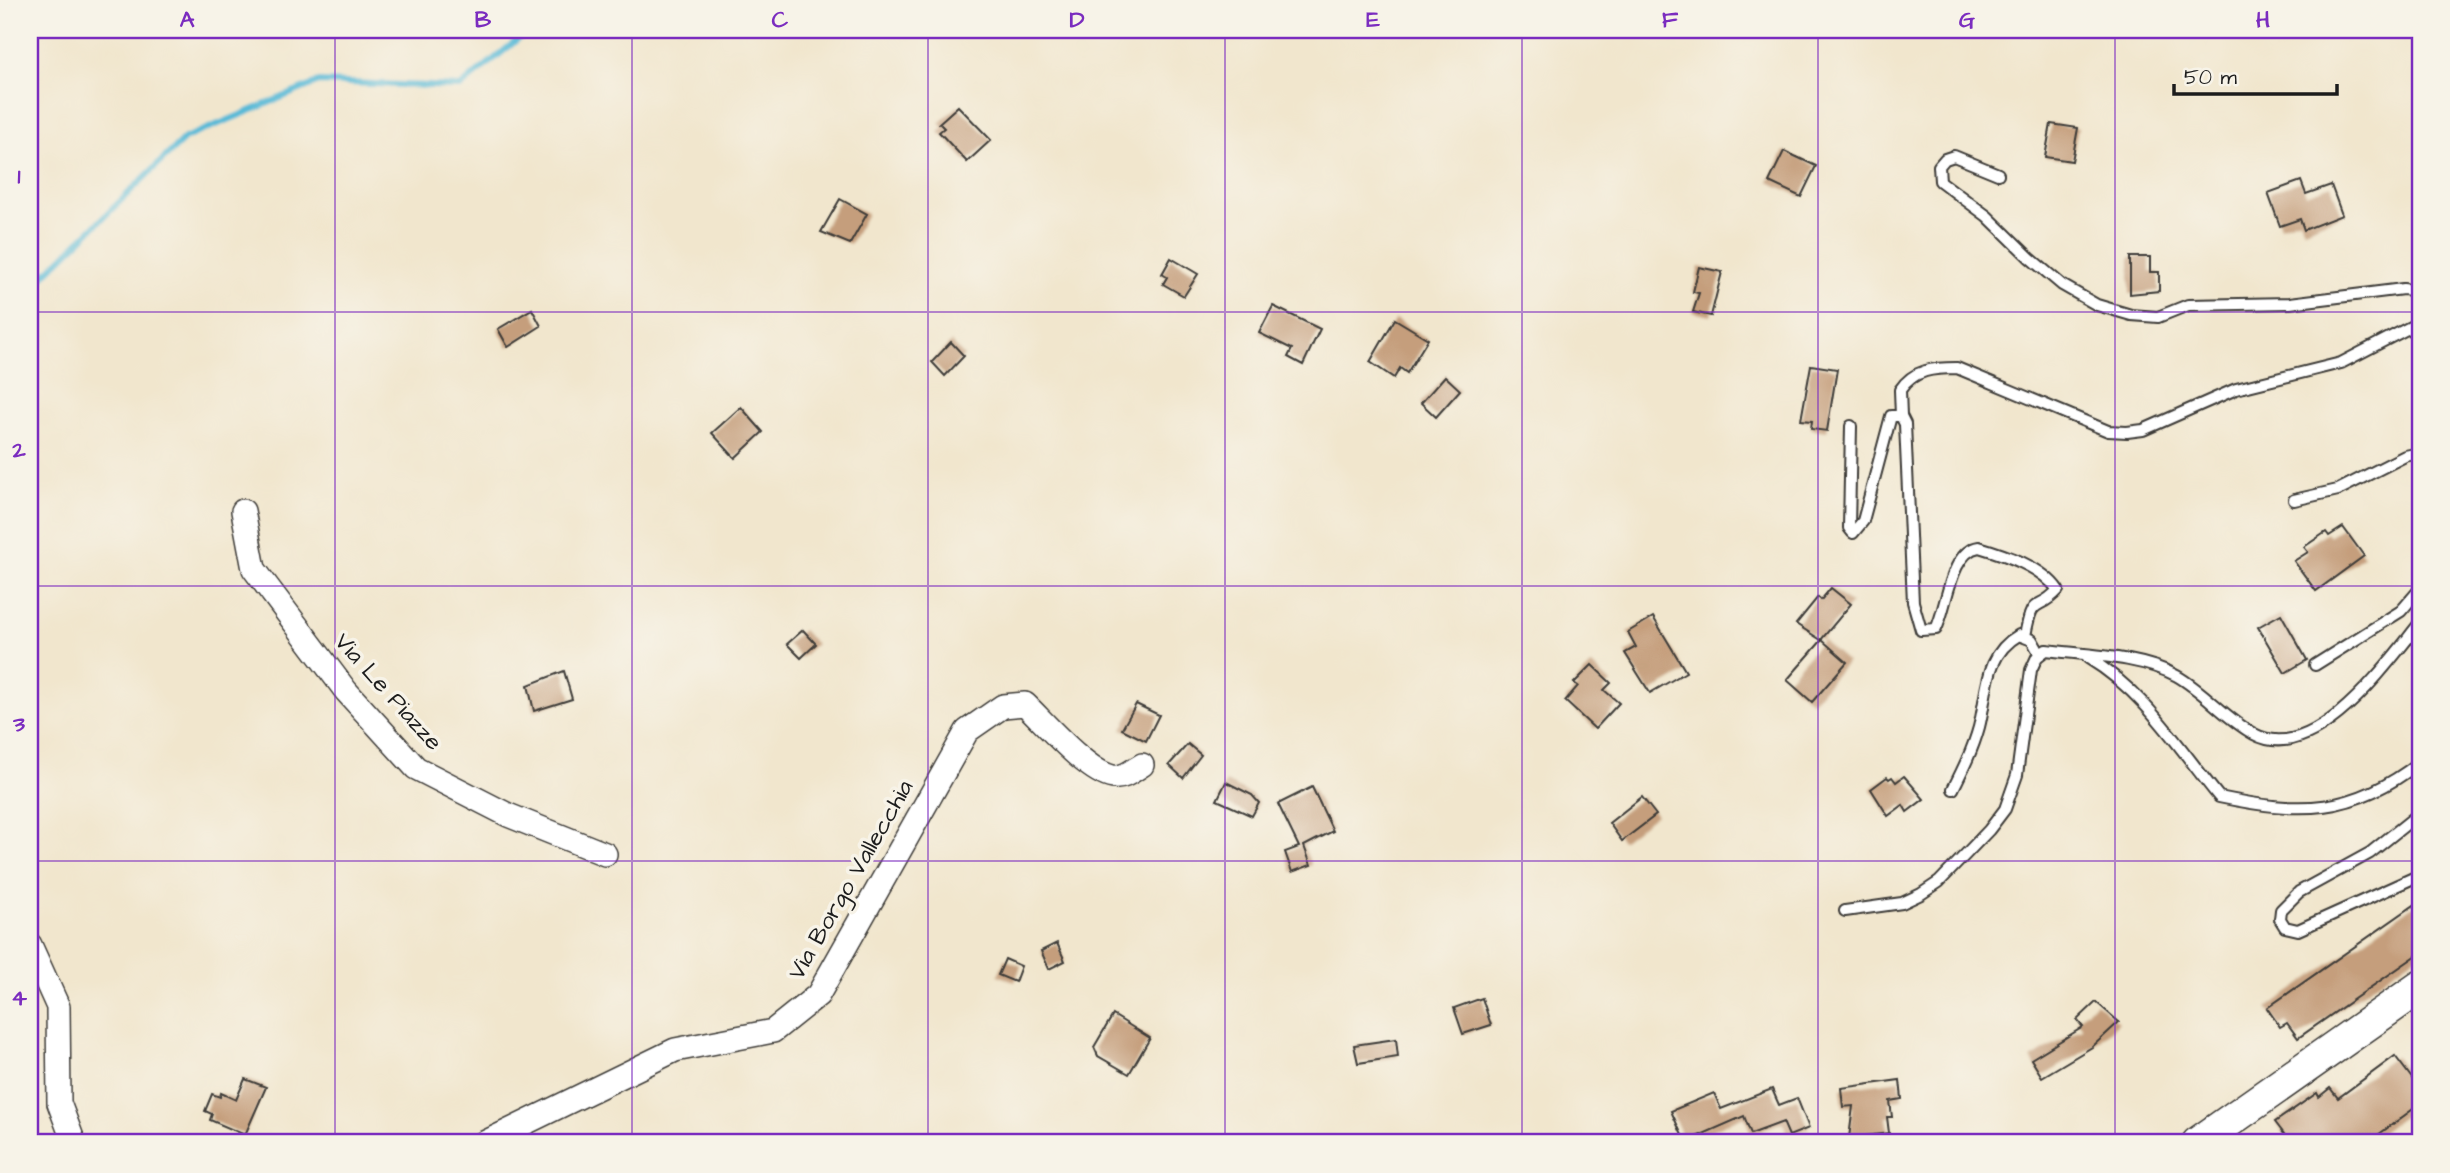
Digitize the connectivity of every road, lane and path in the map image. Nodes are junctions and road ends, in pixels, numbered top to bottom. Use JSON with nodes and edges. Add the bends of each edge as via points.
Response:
{"nodes":[{"id":1,"x":1998,"y":174,"type":"dead end"},
{"id":2,"x":2420,"y":291,"type":"edge"},
{"id":3,"x":2420,"y":323,"type":"edge"},
{"id":4,"x":1901,"y":416,"type":"junction"},
{"id":5,"x":1850,"y":426,"type":"dead end"},
{"id":6,"x":2420,"y":453,"type":"edge"},
{"id":7,"x":2294,"y":500,"type":"dead end"},
{"id":8,"x":243,"y":511,"type":"dead end"},
{"id":9,"x":2420,"y":589,"type":"edge"},
{"id":10,"x":2420,"y":623,"type":"edge"},
{"id":11,"x":2025,"y":636,"type":"junction"},
{"id":12,"x":2040,"y":654,"type":"junction"},
{"id":13,"x":2082,"y":654,"type":"junction"},
{"id":14,"x":2315,"y":665,"type":"dead end"},
{"id":15,"x":2420,"y":762,"type":"edge"},
{"id":16,"x":1142,"y":765,"type":"dead end"},
{"id":17,"x":1953,"y":789,"type":"dead end"},
{"id":18,"x":2420,"y":813,"type":"edge"},
{"id":19,"x":605,"y":854,"type":"dead end"},
{"id":20,"x":2420,"y":875,"type":"edge"},
{"id":21,"x":1845,"y":911,"type":"dead end"},
{"id":22,"x":30,"y":945,"type":"edge"},
{"id":23,"x":2420,"y":987,"type":"edge"},
{"id":24,"x":74,"y":1143,"type":"edge"},
{"id":25,"x":484,"y":1143,"type":"edge"},
{"id":26,"x":2198,"y":1143,"type":"edge"}],
"edges":[{"from":1,"to":2,"type":"lane","via":[[1954,156],[1945,159],[1938,174],[1940,181],[1987,216],[2062,285],[2097,305],[2131,315],[2158,317],[2188,305],[2290,303],[2403,289]]},
{"from":3,"to":4,"type":"lane","via":[[2342,363],[2225,393],[2143,430],[2108,431],[1957,368],[1930,368],[1913,376],[1900,390]]},
{"from":4,"to":5,"type":"lane","via":[[1893,414],[1886,426],[1863,521],[1853,533],[1849,528]]},
{"from":4,"to":11,"type":"lane","via":[[1907,441],[1913,602],[1918,625],[1928,632],[1936,629],[1959,566],[1965,555],[1979,547],[2049,578],[2057,590],[2035,603]]},
{"from":6,"to":7,"type":"lane","via":[[2338,490]]},
{"from":8,"to":19,"type":"street","name":"Via Le Piazze","via":[[254,569],[346,691],[415,768],[508,816]]},
{"from":9,"to":14,"type":"lane","via":[[2401,611]]},
{"from":10,"to":13,"type":"lane","via":[[2370,686],[2307,735],[2293,739],[2256,736],[2177,676],[2125,659]]},
{"from":11,"to":12,"type":"lane"},
{"from":11,"to":17,"type":"lane","via":[[2004,643],[1996,654],[1979,728]]},
{"from":12,"to":13,"type":"lane","via":[[2046,650]]},
{"from":12,"to":21,"type":"lane","via":[[2031,670],[2017,775],[2005,809],[1990,830],[1922,894],[1902,903]]},
{"from":13,"to":15,"type":"lane","via":[[2111,671],[2158,717],[2219,797],[2305,808],[2359,799],[2384,789]]},
{"from":16,"to":25,"type":"street","name":"Via Borgo Vallecchia","via":[[1124,776],[1104,774],[1024,704],[1003,706],[967,731],[818,995],[773,1031],[675,1050]]},
{"from":18,"to":20,"type":"lane","via":[[2370,853],[2299,892],[2281,910],[2280,919],[2285,927],[2298,930]]},
{"from":22,"to":24,"type":"street","via":[[58,1007],[59,1103]]},
{"from":23,"to":26,"type":"main road"}]}
